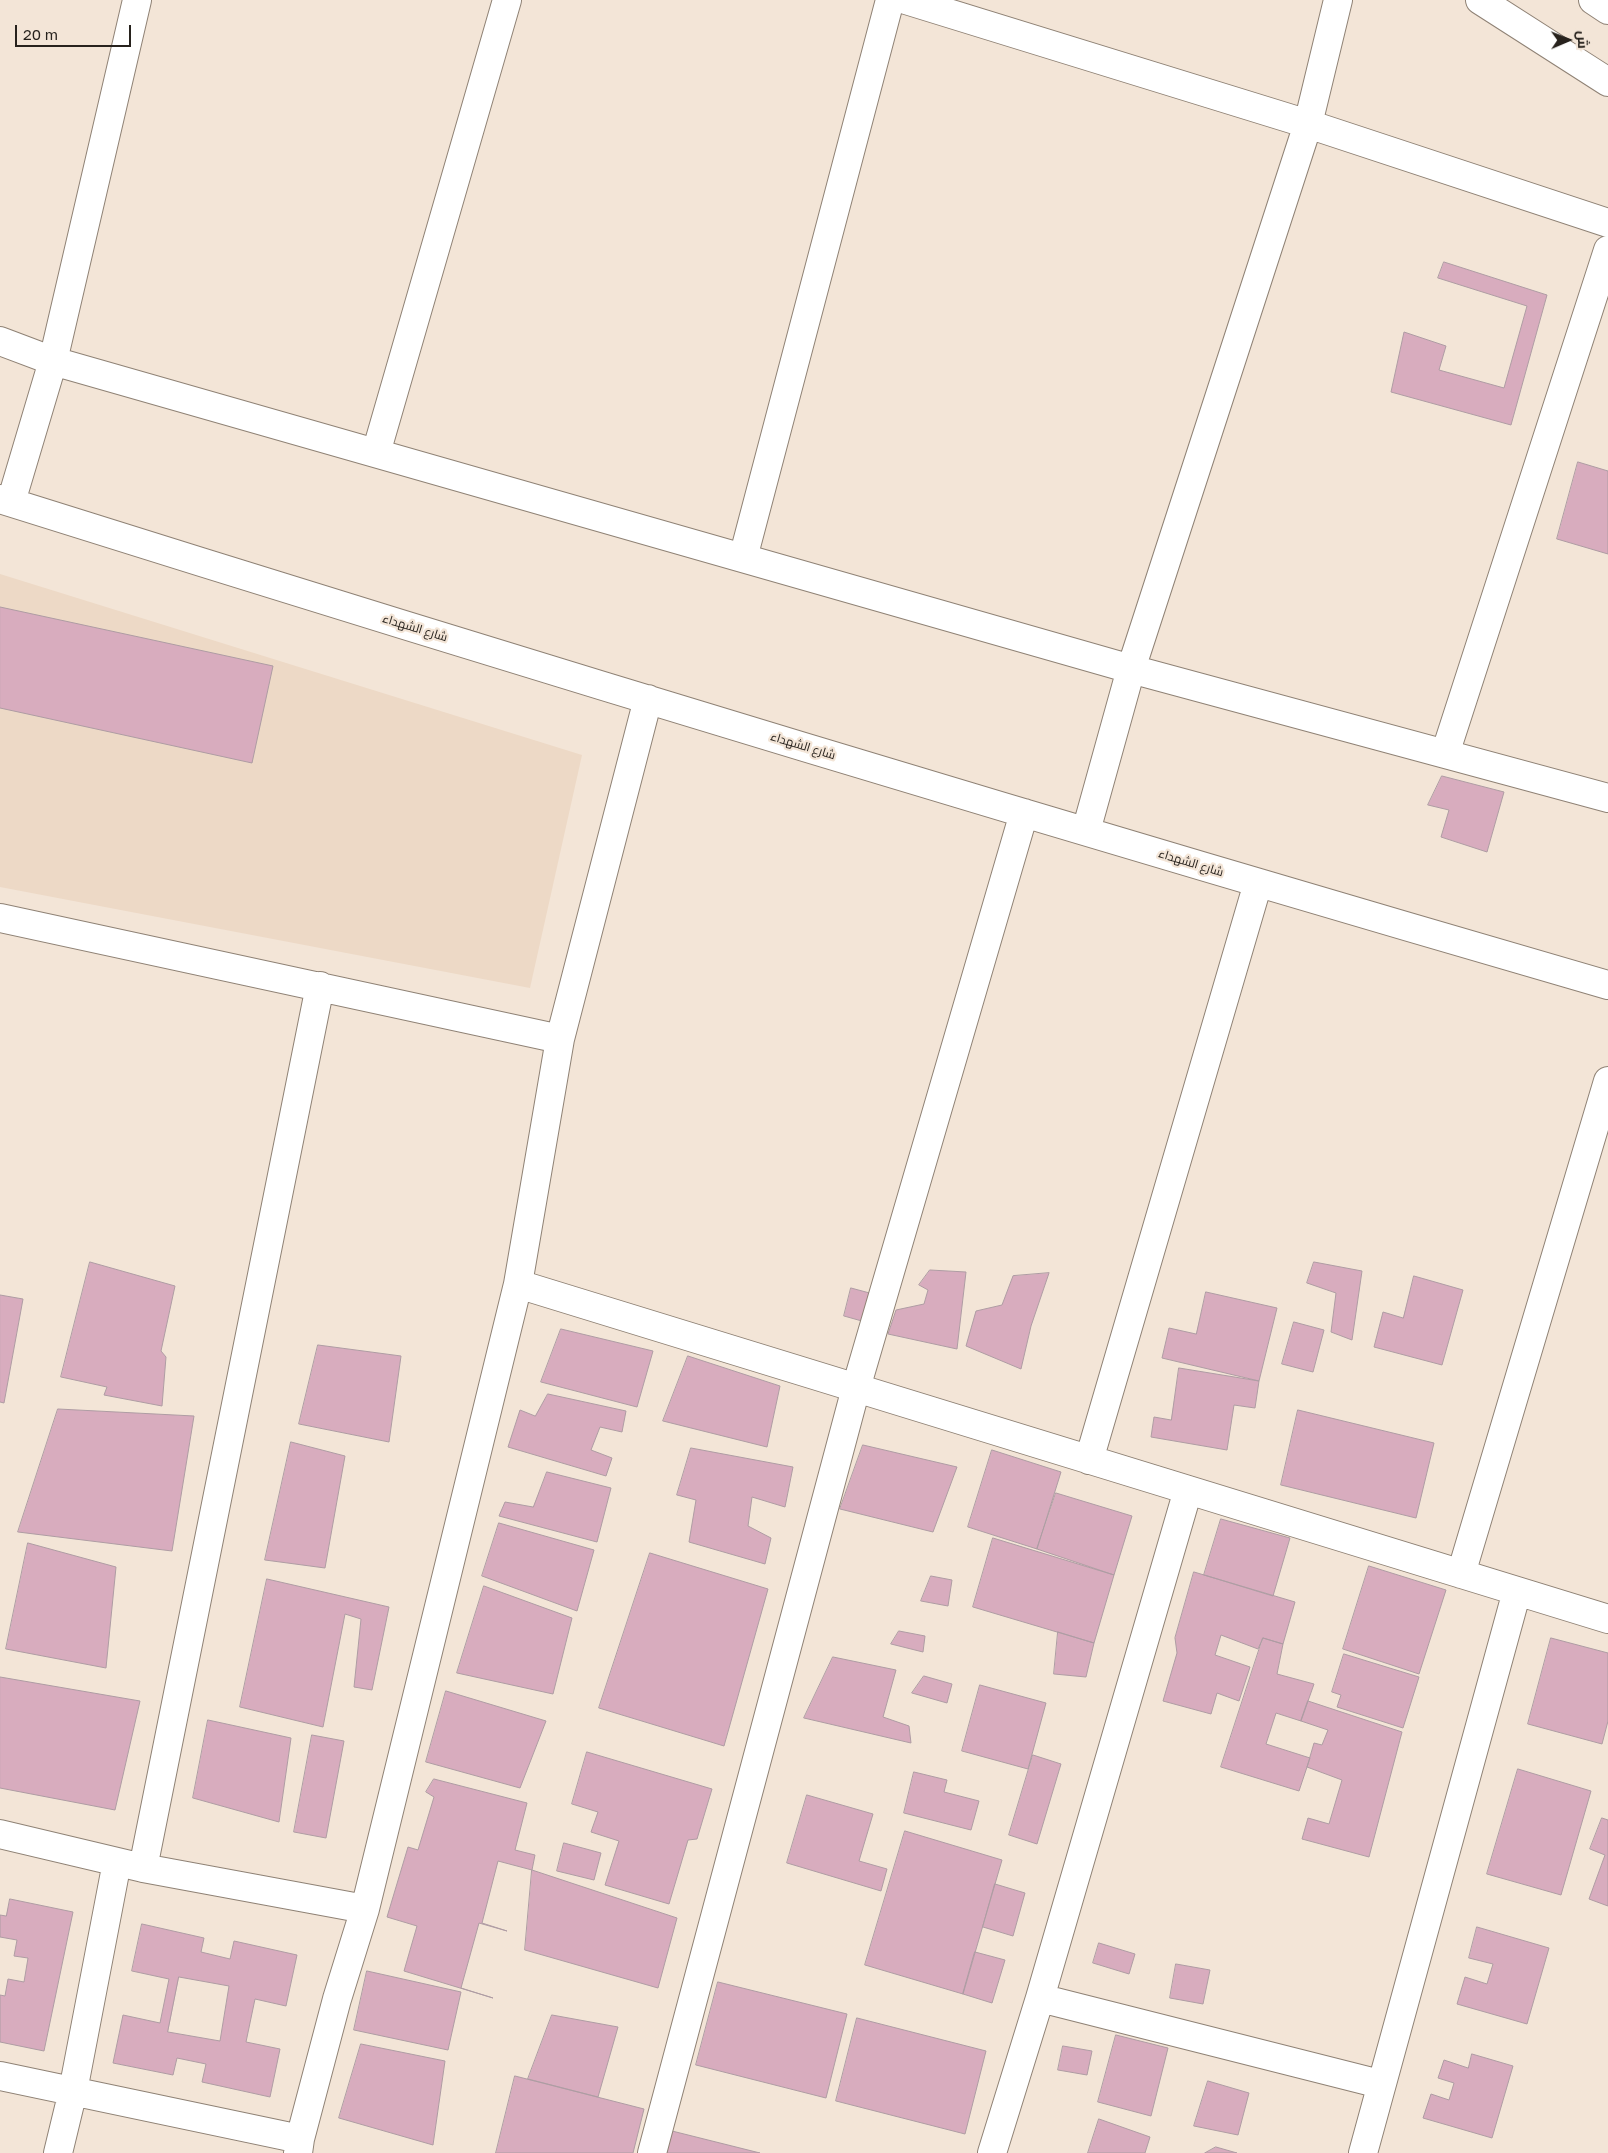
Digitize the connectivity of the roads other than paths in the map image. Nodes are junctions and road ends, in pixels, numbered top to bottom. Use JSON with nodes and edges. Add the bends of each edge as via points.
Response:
{"nodes":[{"id":1,"x":137,"y":0,"type":"edge"},
{"id":2,"x":507,"y":0,"type":"edge"},
{"id":3,"x":890,"y":0,"type":"edge"},
{"id":4,"x":906,"y":0,"type":"edge"},
{"id":5,"x":1338,"y":0,"type":"edge"},
{"id":6,"x":1480,"y":0,"type":"edge"},
{"id":7,"x":1593,"y":0,"type":"edge"},
{"id":8,"x":1608,"y":10,"type":"edge"},
{"id":9,"x":1608,"y":82,"type":"edge"},
{"id":10,"x":1308,"y":124,"type":"junction"},
{"id":11,"x":1608,"y":223,"type":"edge"},
{"id":12,"x":1608,"y":250,"type":"edge"},
{"id":13,"x":0,"y":341,"type":"edge"},
{"id":14,"x":53,"y":361,"type":"junction"},
{"id":15,"x":376,"y":453,"type":"junction"},
{"id":16,"x":5,"y":501,"type":"edge"},
{"id":17,"x":743,"y":558,"type":"junction"},
{"id":18,"x":1131,"y":669,"type":"junction"},
{"id":19,"x":648,"y":699,"type":"junction"},
{"id":20,"x":1445,"y":754,"type":"junction"},
{"id":21,"x":1608,"y":798,"type":"edge"},
{"id":22,"x":1024,"y":813,"type":"junction"},
{"id":23,"x":1086,"y":831,"type":"junction"},
{"id":24,"x":1258,"y":883,"type":"junction"},
{"id":25,"x":0,"y":918,"type":"edge"},
{"id":26,"x":1608,"y":985,"type":"edge"},
{"id":27,"x":320,"y":986,"type":"junction"},
{"id":28,"x":560,"y":1038,"type":"junction"},
{"id":29,"x":1608,"y":1081,"type":"edge"},
{"id":30,"x":518,"y":1284,"type":"junction"},
{"id":31,"x":856,"y":1388,"type":"junction"},
{"id":32,"x":1089,"y":1460,"type":"junction"},
{"id":33,"x":1188,"y":1490,"type":"junction"},
{"id":34,"x":1461,"y":1574,"type":"junction"},
{"id":35,"x":1517,"y":1591,"type":"junction"},
{"id":36,"x":1608,"y":1619,"type":"edge"},
{"id":37,"x":0,"y":1834,"type":"edge"},
{"id":38,"x":130,"y":1865,"type":"junction"},
{"id":39,"x":365,"y":1909,"type":"junction"},
{"id":40,"x":1040,"y":1998,"type":"junction"},
{"id":41,"x":0,"y":2076,"type":"edge"},
{"id":42,"x":1380,"y":2084,"type":"junction"},
{"id":43,"x":73,"y":2091,"type":"junction"},
{"id":44,"x":299,"y":2146,"type":"edge"},
{"id":45,"x":58,"y":2153,"type":"edge"},
{"id":46,"x":652,"y":2153,"type":"edge"},
{"id":47,"x":992,"y":2153,"type":"edge"},
{"id":48,"x":1363,"y":2153,"type":"edge"}],
"edges":[{"from":1,"to":14,"type":"main road"},
{"from":2,"to":15,"type":"main road"},
{"from":3,"to":17,"type":"main road"},
{"from":4,"to":10,"type":"main road"},
{"from":5,"to":10,"type":"main road"},
{"from":6,"to":9,"type":"main road"},
{"from":7,"to":8,"type":"main road"},
{"from":10,"to":11,"type":"main road"},
{"from":10,"to":18,"type":"main road"},
{"from":12,"to":20,"type":"main road"},
{"from":13,"to":14,"type":"main road"},
{"from":14,"to":15,"type":"main road"},
{"from":14,"to":16,"type":"main road"},
{"from":15,"to":17,"type":"main road"},
{"from":16,"to":19,"type":"main road","name":"شارع الشهداء"},
{"from":17,"to":18,"type":"main road"},
{"from":18,"to":20,"type":"main road"},
{"from":18,"to":23,"type":"main road"},
{"from":19,"to":22,"type":"main road","name":"شارع الشهداء"},
{"from":19,"to":28,"type":"main road"},
{"from":20,"to":21,"type":"main road"},
{"from":22,"to":23,"type":"main road","name":"شارع الشهداء"},
{"from":22,"to":31,"type":"main road"},
{"from":23,"to":24,"type":"main road","name":"شارع الشهداء"},
{"from":24,"to":26,"type":"main road","name":"شارع الشهداء"},
{"from":24,"to":32,"type":"main road"},
{"from":25,"to":27,"type":"main road"},
{"from":27,"to":28,"type":"main road"},
{"from":27,"to":38,"type":"main road"},
{"from":28,"to":30,"type":"main road"},
{"from":29,"to":34,"type":"main road"},
{"from":30,"to":31,"type":"main road"},
{"from":30,"to":39,"type":"main road"},
{"from":31,"to":32,"type":"main road"},
{"from":31,"to":46,"type":"main road"},
{"from":32,"to":33,"type":"main road"},
{"from":33,"to":34,"type":"main road"},
{"from":33,"to":40,"type":"main road"},
{"from":34,"to":35,"type":"main road"},
{"from":35,"to":36,"type":"main road"},
{"from":35,"to":42,"type":"main road"},
{"from":37,"to":38,"type":"main road"},
{"from":38,"to":39,"type":"main road"},
{"from":38,"to":43,"type":"main road"},
{"from":39,"to":44,"type":"main road","via":[[336,1999]]},
{"from":40,"to":42,"type":"main road"},
{"from":40,"to":47,"type":"main road"},
{"from":41,"to":43,"type":"main road"},
{"from":42,"to":48,"type":"main road"},
{"from":43,"to":44,"type":"main road"},
{"from":43,"to":45,"type":"main road"}]}
